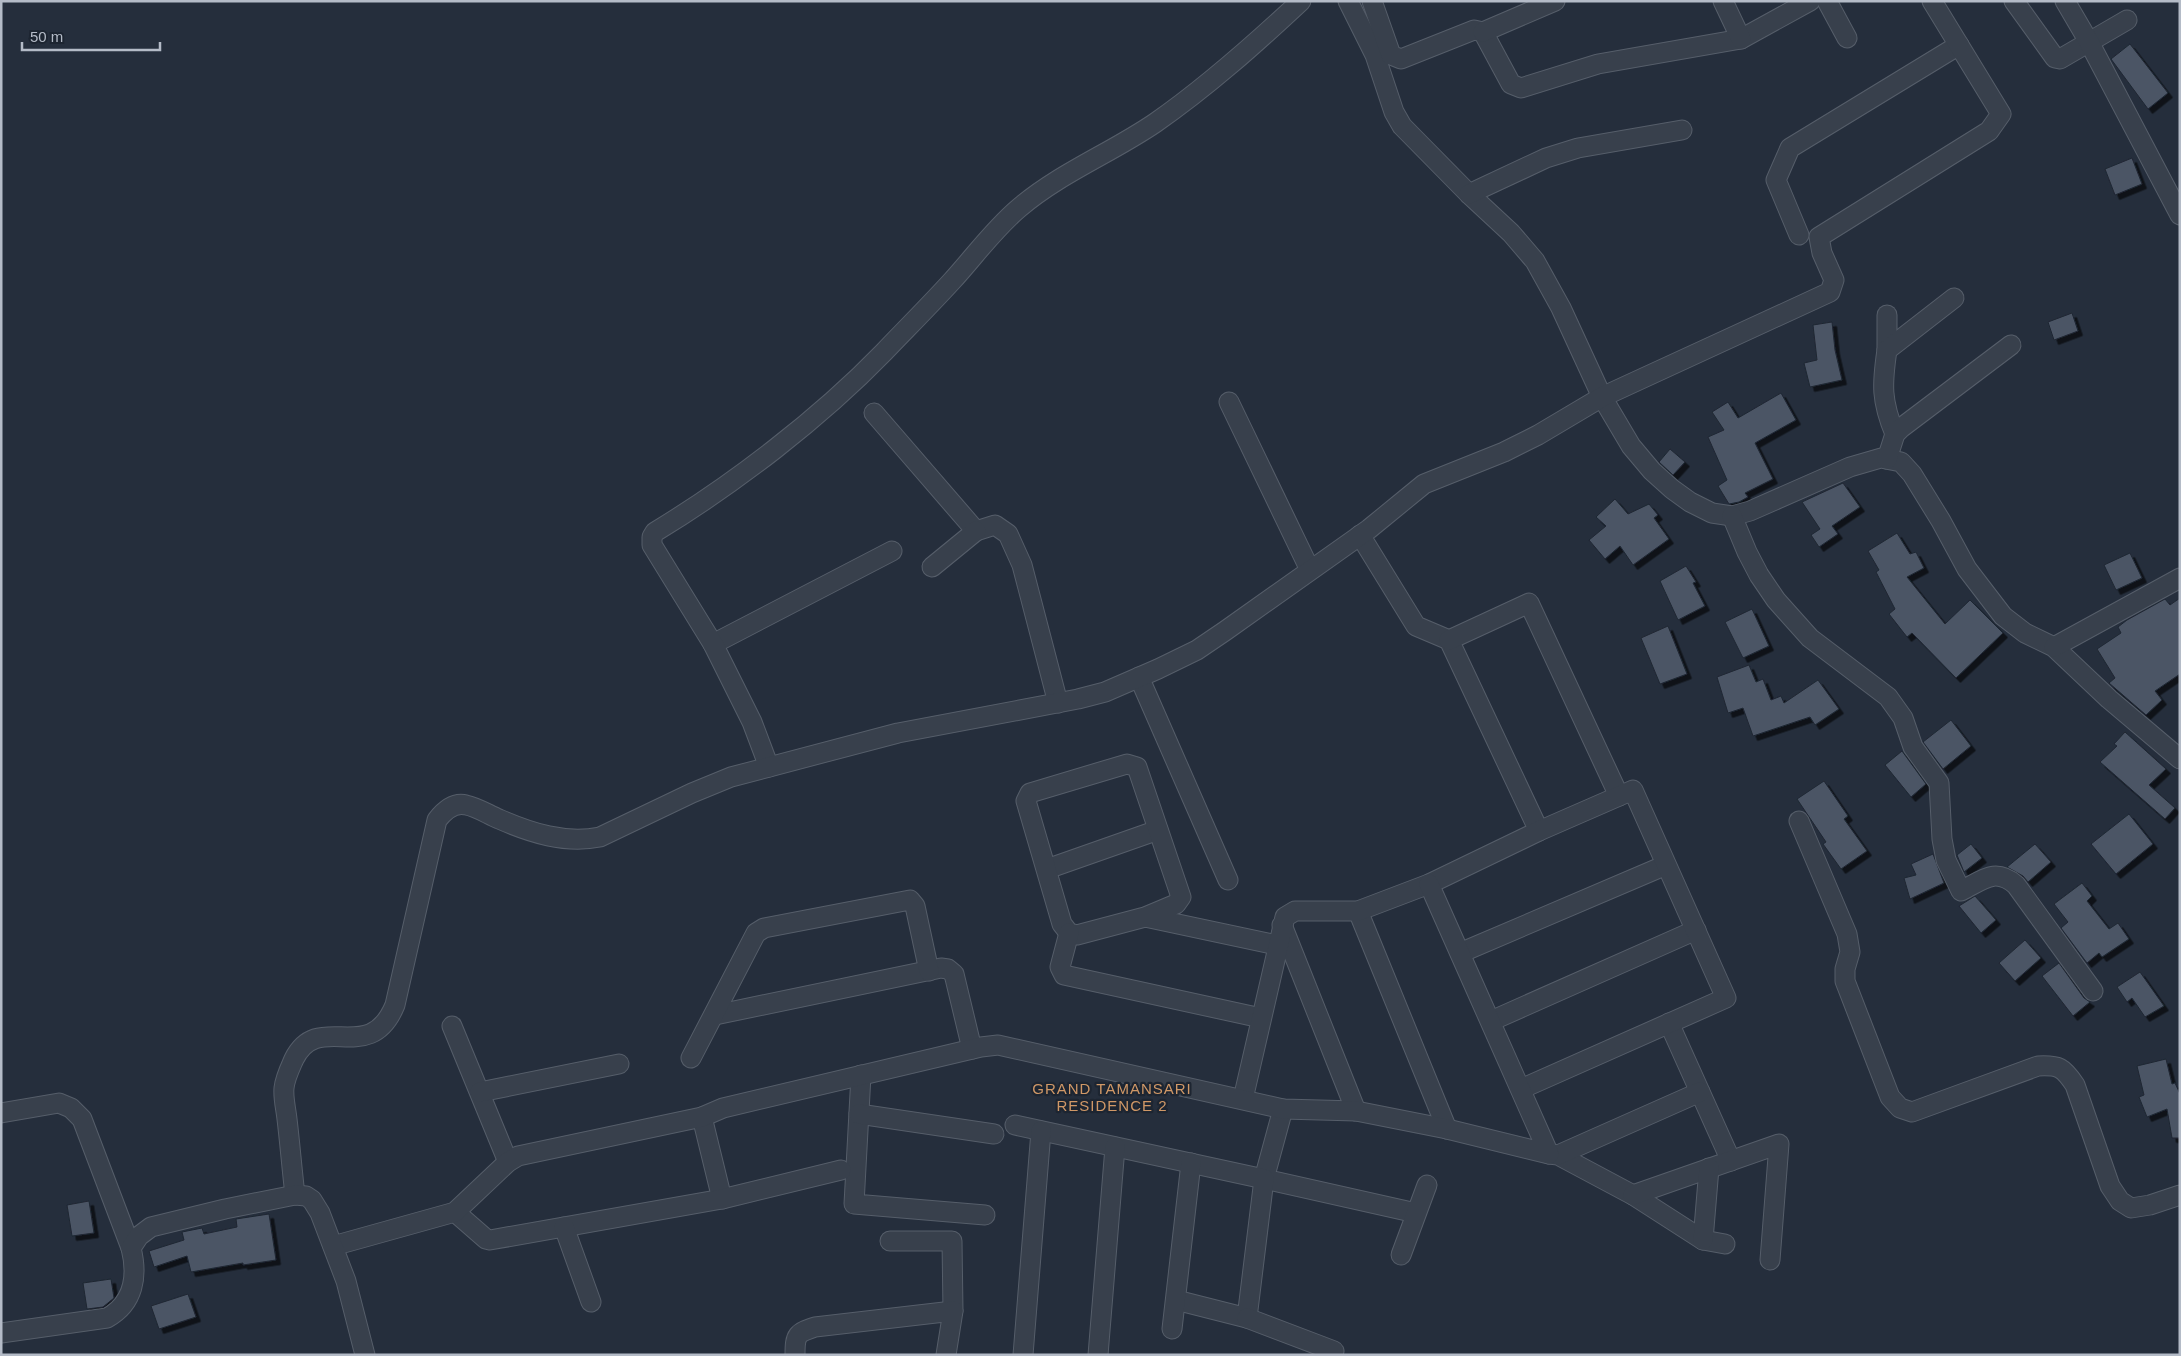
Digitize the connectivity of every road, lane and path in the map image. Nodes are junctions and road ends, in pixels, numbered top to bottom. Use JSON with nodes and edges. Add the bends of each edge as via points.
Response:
{"nodes":[{"id":1,"x":1301,"y":1,"type":"edge"},
{"id":2,"x":1348,"y":1,"type":"edge"},
{"id":3,"x":1372,"y":1,"type":"edge"},
{"id":4,"x":1554,"y":1,"type":"edge"},
{"id":5,"x":1723,"y":1,"type":"edge"},
{"id":6,"x":1810,"y":1,"type":"edge"},
{"id":7,"x":1827,"y":1,"type":"edge"},
{"id":8,"x":1932,"y":1,"type":"edge"},
{"id":9,"x":2014,"y":1,"type":"edge"},
{"id":10,"x":2065,"y":1,"type":"edge"},
{"id":11,"x":2127,"y":20,"type":"dead end"},
{"id":12,"x":1483,"y":32,"type":"junction"},
{"id":13,"x":1741,"y":38,"type":"junction"},
{"id":14,"x":1847,"y":38,"type":"dead end"},
{"id":15,"x":2089,"y":42,"type":"junction"},
{"id":16,"x":1959,"y":45,"type":"junction"},
{"id":17,"x":1682,"y":130,"type":"dead end"},
{"id":18,"x":1469,"y":194,"type":"junction"},
{"id":19,"x":2180,"y":215,"type":"edge"},
{"id":20,"x":1799,"y":235,"type":"dead end"},
{"id":21,"x":1954,"y":298,"type":"dead end"},
{"id":22,"x":1887,"y":315,"type":"dead end"},
{"id":23,"x":2011,"y":345,"type":"dead end"},
{"id":24,"x":1887,"y":350,"type":"junction"},
{"id":25,"x":1602,"y":397,"type":"junction"},
{"id":26,"x":1229,"y":402,"type":"dead end"},
{"id":27,"x":874,"y":413,"type":"dead end"},
{"id":28,"x":1895,"y":434,"type":"junction"},
{"id":29,"x":1888,"y":459,"type":"junction"},
{"id":30,"x":1732,"y":516,"type":"junction"},
{"id":31,"x":976,"y":531,"type":"junction"},
{"id":32,"x":1360,"y":535,"type":"junction"},
{"id":33,"x":892,"y":550,"type":"dead end"},
{"id":34,"x":932,"y":567,"type":"dead end"},
{"id":35,"x":1310,"y":570,"type":"junction"},
{"id":36,"x":2180,"y":578,"type":"edge"},
{"id":37,"x":1449,"y":640,"type":"junction"},
{"id":38,"x":713,"y":644,"type":"junction"},
{"id":39,"x":2054,"y":647,"type":"junction"},
{"id":40,"x":1139,"y":677,"type":"junction"},
{"id":41,"x":1058,"y":703,"type":"junction"},
{"id":42,"x":2180,"y":759,"type":"edge"},
{"id":43,"x":769,"y":767,"type":"junction"},
{"id":44,"x":1620,"y":796,"type":"junction"},
{"id":45,"x":1799,"y":821,"type":"dead end"},
{"id":46,"x":1158,"y":830,"type":"junction"},
{"id":47,"x":1539,"y":830,"type":"junction"},
{"id":48,"x":1666,"y":865,"type":"junction"},
{"id":49,"x":1047,"y":869,"type":"junction"},
{"id":50,"x":1228,"y":880,"type":"dead end"},
{"id":51,"x":1429,"y":884,"type":"junction"},
{"id":52,"x":1358,"y":911,"type":"junction"},
{"id":53,"x":1145,"y":917,"type":"junction"},
{"id":54,"x":1282,"y":926,"type":"junction"},
{"id":55,"x":1696,"y":930,"type":"junction"},
{"id":56,"x":1069,"y":933,"type":"junction"},
{"id":57,"x":1278,"y":945,"type":"junction"},
{"id":58,"x":1460,"y":953,"type":"junction"},
{"id":59,"x":929,"y":971,"type":"junction"},
{"id":60,"x":2093,"y":991,"type":"dead end"},
{"id":61,"x":715,"y":1015,"type":"junction"},
{"id":62,"x":1261,"y":1018,"type":"junction"},
{"id":63,"x":1491,"y":1021,"type":"junction"},
{"id":64,"x":1669,"y":1023,"type":"junction"},
{"id":65,"x":452,"y":1026,"type":"dead end"},
{"id":66,"x":972,"y":1050,"type":"junction"},
{"id":67,"x":691,"y":1058,"type":"dead end"},
{"id":68,"x":619,"y":1064,"type":"dead end"},
{"id":69,"x":861,"y":1076,"type":"junction"},
{"id":70,"x":1522,"y":1089,"type":"junction"},
{"id":71,"x":480,"y":1092,"type":"junction"},
{"id":72,"x":1700,"y":1092,"type":"junction"},
{"id":73,"x":1243,"y":1099,"type":"junction"},
{"id":74,"x":1283,"y":1109,"type":"junction"},
{"id":75,"x":1356,"y":1111,"type":"junction"},
{"id":76,"x":1,"y":1113,"type":"edge"},
{"id":77,"x":859,"y":1114,"type":"junction"},
{"id":78,"x":702,"y":1117,"type":"junction"},
{"id":79,"x":1015,"y":1125,"type":"dead end"},
{"id":80,"x":1447,"y":1129,"type":"junction"},
{"id":81,"x":1041,"y":1131,"type":"junction"},
{"id":82,"x":994,"y":1134,"type":"dead end"},
{"id":83,"x":1116,"y":1147,"type":"junction"},
{"id":84,"x":1553,"y":1154,"type":"junction"},
{"id":85,"x":1731,"y":1161,"type":"junction"},
{"id":86,"x":508,"y":1162,"type":"junction"},
{"id":87,"x":1190,"y":1163,"type":"junction"},
{"id":88,"x":1709,"y":1168,"type":"junction"},
{"id":89,"x":841,"y":1170,"type":"dead end"},
{"id":90,"x":1264,"y":1179,"type":"junction"},
{"id":91,"x":1427,"y":1185,"type":"dead end"},
{"id":92,"x":2180,"y":1194,"type":"edge"},
{"id":93,"x":295,"y":1195,"type":"junction"},
{"id":94,"x":1633,"y":1195,"type":"junction"},
{"id":95,"x":722,"y":1199,"type":"junction"},
{"id":96,"x":455,"y":1212,"type":"junction"},
{"id":97,"x":1416,"y":1213,"type":"junction"},
{"id":98,"x":985,"y":1215,"type":"dead end"},
{"id":99,"x":564,"y":1227,"type":"junction"},
{"id":100,"x":1703,"y":1240,"type":"junction"},
{"id":101,"x":890,"y":1241,"type":"dead end"},
{"id":102,"x":1725,"y":1244,"type":"dead end"},
{"id":103,"x":333,"y":1246,"type":"junction"},
{"id":104,"x":131,"y":1248,"type":"junction"},
{"id":105,"x":1401,"y":1254,"type":"dead end"},
{"id":106,"x":1770,"y":1260,"type":"dead end"},
{"id":107,"x":1176,"y":1300,"type":"junction"},
{"id":108,"x":591,"y":1302,"type":"dead end"},
{"id":109,"x":953,"y":1311,"type":"junction"},
{"id":110,"x":1247,"y":1318,"type":"junction"},
{"id":111,"x":1172,"y":1329,"type":"dead end"},
{"id":112,"x":1,"y":1333,"type":"edge"},
{"id":113,"x":1334,"y":1351,"type":"dead end"},
{"id":114,"x":365,"y":1355,"type":"edge"},
{"id":115,"x":795,"y":1355,"type":"edge"},
{"id":116,"x":946,"y":1355,"type":"edge"},
{"id":117,"x":1023,"y":1355,"type":"edge"},
{"id":118,"x":1098,"y":1355,"type":"edge"}],
"edges":[{"from":1,"to":38,"type":"street","via":[[1190,98],[1020,207],[882,354],[817,414],[655,532],[652,544]]},
{"from":2,"to":18,"type":"street","via":[[1375,55],[1394,112],[1402,126]]},
{"from":3,"to":12,"type":"street","via":[[1391,55],[1398,59],[1474,30]]},
{"from":4,"to":12,"type":"street"},
{"from":5,"to":13,"type":"street"},
{"from":6,"to":13,"type":"street"},
{"from":7,"to":14,"type":"street"},
{"from":8,"to":16,"type":"street"},
{"from":9,"to":15,"type":"street","via":[[2055,58],[2060,59]]},
{"from":10,"to":15,"type":"street"},
{"from":11,"to":15,"type":"street"},
{"from":12,"to":13,"type":"street","via":[[1511,84],[1520,88],[1598,64]]},
{"from":15,"to":19,"type":"street"},
{"from":16,"to":20,"type":"street","via":[[1790,148],[1776,180]]},
{"from":16,"to":25,"type":"street","via":[[2000,114],[1989,131],[1819,237],[1822,254],[1834,280],[1830,292]]},
{"from":17,"to":18,"type":"street","via":[[1578,148],[1546,158]]},
{"from":18,"to":25,"type":"street","via":[[1511,233],[1535,261],[1561,308]]},
{"from":21,"to":24,"type":"street"},
{"from":22,"to":24,"type":"street"},
{"from":23,"to":28,"type":"street"},
{"from":24,"to":28,"type":"street","via":[[1882,387],[1887,415]]},
{"from":25,"to":30,"type":"street","via":[[1631,446],[1665,483],[1690,502],[1712,513]]},
{"from":25,"to":32,"type":"street","via":[[1504,452],[1424,484]]},
{"from":26,"to":35,"type":"street"},
{"from":27,"to":31,"type":"street"},
{"from":28,"to":29,"type":"street"},
{"from":29,"to":30,"type":"street","via":[[1850,467]]},
{"from":29,"to":39,"type":"street","via":[[1901,462],[1912,474],[1968,569],[2003,616],[2025,633]]},
{"from":30,"to":60,"type":"street","via":[[1751,560],[1776,600],[1810,638],[1888,696],[1903,718],[1914,747],[1940,783],[1942,840],[1946,860],[1961,891],[1995,875],[2006,877],[2016,885]]},
{"from":31,"to":34,"type":"street"},
{"from":31,"to":41,"type":"street","via":[[995,525],[1008,534],[1017,552]]},
{"from":32,"to":35,"type":"street"},
{"from":32,"to":37,"type":"street","via":[[1416,626]]},
{"from":33,"to":38,"type":"street"},
{"from":35,"to":40,"type":"street","via":[[1197,650]]},
{"from":36,"to":39,"type":"street"},
{"from":37,"to":44,"type":"street","via":[[1529,603]]},
{"from":37,"to":47,"type":"street"},
{"from":38,"to":43,"type":"street","via":[[752,722]]},
{"from":39,"to":42,"type":"street"},
{"from":40,"to":41,"type":"street","via":[[1105,692]]},
{"from":40,"to":50,"type":"street"},
{"from":41,"to":43,"type":"street","via":[[898,733]]},
{"from":43,"to":93,"type":"street","via":[[731,777],[614,832],[586,840],[564,840],[520,828],[466,805],[452,806],[445,811],[437,820],[395,1005],[388,1021],[364,1037],[315,1038],[298,1051],[289,1070],[284,1088]]},
{"from":44,"to":47,"type":"street"},
{"from":44,"to":48,"type":"street","via":[[1633,790]]},
{"from":45,"to":92,"type":"street","via":[[1847,934],[1850,952],[1845,981],[1890,1097],[1900,1108],[1912,1112],[2038,1066],[2054,1066],[2065,1071],[2075,1085],[2110,1186],[2120,1201],[2131,1208]]},
{"from":46,"to":49,"type":"street"},
{"from":46,"to":49,"type":"street","via":[[1137,767],[1132,765],[1030,793],[1026,801]]},
{"from":46,"to":53,"type":"street","via":[[1181,897],[1176,904]]},
{"from":47,"to":51,"type":"street"},
{"from":48,"to":55,"type":"street"},
{"from":48,"to":58,"type":"street"},
{"from":49,"to":56,"type":"street","via":[[1062,924]]},
{"from":51,"to":52,"type":"street"},
{"from":51,"to":58,"type":"street"},
{"from":52,"to":54,"type":"street","via":[[1295,911],[1285,917]]},
{"from":52,"to":80,"type":"street"},
{"from":53,"to":56,"type":"street","via":[[1077,935]]},
{"from":53,"to":57,"type":"street"},
{"from":54,"to":57,"type":"street"},
{"from":54,"to":75,"type":"street"},
{"from":55,"to":63,"type":"street"},
{"from":55,"to":64,"type":"street","via":[[1726,998]]},
{"from":56,"to":62,"type":"street","via":[[1060,967],[1064,975]]},
{"from":57,"to":62,"type":"street"},
{"from":58,"to":63,"type":"street"},
{"from":59,"to":61,"type":"street"},
{"from":59,"to":61,"type":"street","via":[[915,906],[910,900],[764,928],[756,933]]},
{"from":59,"to":66,"type":"street","via":[[941,968],[954,974]]},
{"from":61,"to":67,"type":"street"},
{"from":62,"to":73,"type":"street"},
{"from":63,"to":70,"type":"street"},
{"from":64,"to":70,"type":"street"},
{"from":64,"to":72,"type":"street"},
{"from":65,"to":71,"type":"street"},
{"from":66,"to":69,"type":"street"},
{"from":66,"to":73,"type":"street","via":[[998,1045]]},
{"from":68,"to":71,"type":"street"},
{"from":69,"to":77,"type":"street"},
{"from":69,"to":78,"type":"street","via":[[722,1108]]},
{"from":70,"to":84,"type":"street"},
{"from":71,"to":86,"type":"street"},
{"from":72,"to":84,"type":"street"},
{"from":72,"to":85,"type":"street"},
{"from":73,"to":74,"type":"street"},
{"from":74,"to":75,"type":"street"},
{"from":74,"to":90,"type":"street"},
{"from":75,"to":80,"type":"street"},
{"from":76,"to":104,"type":"street","via":[[59,1104],[71,1108],[82,1119]]},
{"from":77,"to":82,"type":"street"},
{"from":77,"to":98,"type":"street","via":[[854,1204]]},
{"from":78,"to":86,"type":"street","via":[[518,1156]]},
{"from":78,"to":95,"type":"street"},
{"from":79,"to":81,"type":"street"},
{"from":80,"to":84,"type":"street"},
{"from":81,"to":83,"type":"street"},
{"from":81,"to":117,"type":"street"},
{"from":83,"to":87,"type":"street"},
{"from":83,"to":118,"type":"street"},
{"from":84,"to":94,"type":"street"},
{"from":85,"to":88,"type":"street"},
{"from":85,"to":106,"type":"street","via":[[1779,1144]]},
{"from":86,"to":96,"type":"street"},
{"from":87,"to":90,"type":"street"},
{"from":87,"to":107,"type":"street"},
{"from":88,"to":94,"type":"street"},
{"from":88,"to":100,"type":"street"},
{"from":89,"to":95,"type":"street"},
{"from":90,"to":97,"type":"street"},
{"from":90,"to":110,"type":"street"},
{"from":91,"to":97,"type":"street"},
{"from":93,"to":103,"type":"street","via":[[306,1196],[317,1206]]},
{"from":93,"to":104,"type":"street","via":[[151,1228],[139,1236]]},
{"from":94,"to":100,"type":"street"},
{"from":95,"to":99,"type":"street"},
{"from":96,"to":99,"type":"street","via":[[490,1240]]},
{"from":96,"to":103,"type":"street"},
{"from":97,"to":105,"type":"street"},
{"from":99,"to":108,"type":"street"},
{"from":100,"to":102,"type":"street"},
{"from":101,"to":109,"type":"street","via":[[952,1241]]},
{"from":103,"to":114,"type":"street","via":[[346,1281]]},
{"from":104,"to":112,"type":"street","via":[[134,1260],[132,1292],[116,1313],[107,1318]]},
{"from":107,"to":110,"type":"street"},
{"from":107,"to":111,"type":"street"},
{"from":109,"to":115,"type":"street","via":[[815,1326],[800,1332],[795,1338]]},
{"from":109,"to":116,"type":"street"},
{"from":110,"to":113,"type":"street"}]}
